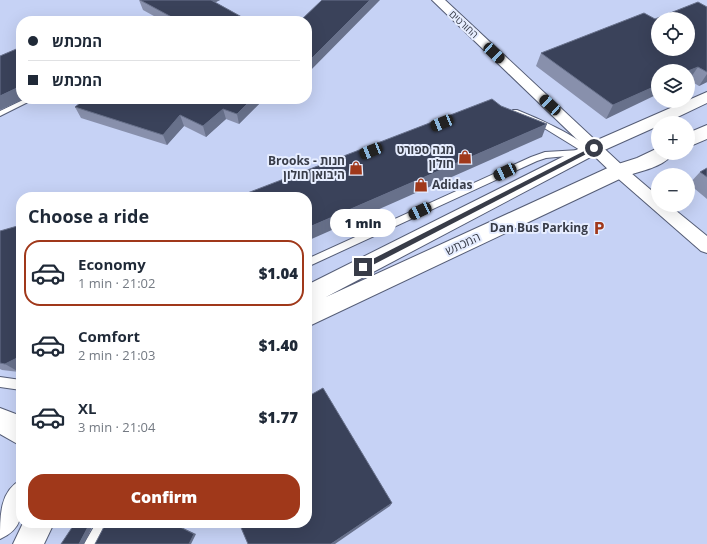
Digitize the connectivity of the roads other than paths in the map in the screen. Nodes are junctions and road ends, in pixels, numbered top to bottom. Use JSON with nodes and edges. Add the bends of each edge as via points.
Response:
{"nodes":[{"id":1,"x":438,"y":0,"type":"edge"},
{"id":2,"x":707,"y":97,"type":"edge"},
{"id":3,"x":21,"y":104,"type":"edge"},
{"id":4,"x":507,"y":110,"type":"edge"},
{"id":5,"x":0,"y":114,"type":"edge"},
{"id":6,"x":707,"y":132,"type":"edge"},
{"id":7,"x":695,"y":138,"type":"edge"},
{"id":8,"x":591,"y":149,"type":"junction"},
{"id":9,"x":651,"y":160,"type":"edge"},
{"id":10,"x":619,"y":171,"type":"junction"},
{"id":11,"x":651,"y":199,"type":"edge"},
{"id":12,"x":666,"y":212,"type":"edge"},
{"id":13,"x":707,"y":246,"type":"edge"},
{"id":14,"x":312,"y":261,"type":"edge"},
{"id":15,"x":312,"y":293,"type":"edge"},
{"id":16,"x":312,"y":315,"type":"edge"},
{"id":17,"x":0,"y":382,"type":"edge"},
{"id":18,"x":16,"y":384,"type":"edge"},
{"id":19,"x":0,"y":421,"type":"edge"},
{"id":20,"x":16,"y":429,"type":"edge"},
{"id":21,"x":16,"y":504,"type":"edge"},
{"id":22,"x":0,"y":524,"type":"edge"},
{"id":23,"x":36,"y":528,"type":"edge"},
{"id":24,"x":100,"y":528,"type":"edge"},
{"id":25,"x":28,"y":544,"type":"edge"},
{"id":26,"x":90,"y":544,"type":"edge"}],
"edges":[{"from":1,"to":8,"type":"street","name":"החורטים"},
{"from":2,"to":8,"type":"street","name":"המכתש"},
{"from":3,"to":5,"type":"lane"},
{"from":4,"to":8,"type":"lane","via":[[533,118]]},
{"from":6,"to":7,"type":"street"},
{"from":8,"to":10,"type":"street"},
{"from":8,"to":14,"type":"lane","via":[[544,155],[534,159]]},
{"from":8,"to":15,"type":"street","name":"המכתש"},
{"from":9,"to":10,"type":"street","name":"המכתש"},
{"from":10,"to":11,"type":"street"},
{"from":10,"to":16,"type":"street","name":"המכתש"},
{"from":12,"to":13,"type":"street"},
{"from":17,"to":18,"type":"lane"},
{"from":19,"to":20,"type":"street"},
{"from":21,"to":22,"type":"street"},
{"from":23,"to":25,"type":"street"},
{"from":24,"to":26,"type":"lane"}]}
